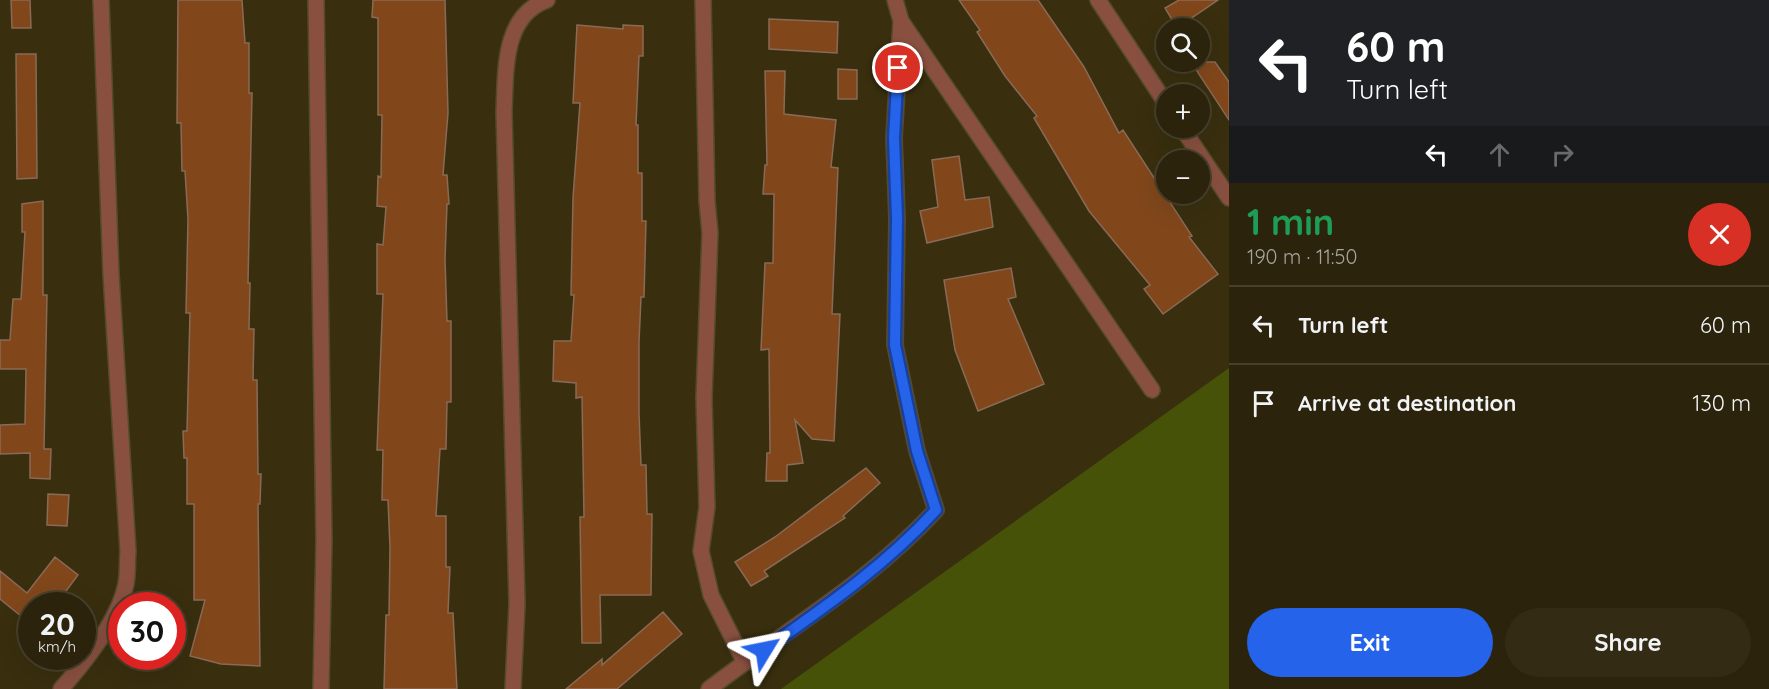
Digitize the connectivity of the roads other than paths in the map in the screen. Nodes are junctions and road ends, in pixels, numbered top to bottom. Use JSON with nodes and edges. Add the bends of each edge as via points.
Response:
{"nodes":[{"id":1,"x":101,"y":0,"type":"edge"},
{"id":2,"x":316,"y":0,"type":"edge"},
{"id":3,"x":548,"y":0,"type":"edge"},
{"id":4,"x":703,"y":0,"type":"edge"},
{"id":5,"x":895,"y":0,"type":"edge"},
{"id":6,"x":1098,"y":0,"type":"edge"},
{"id":7,"x":901,"y":21,"type":"junction"},
{"id":8,"x":1156,"y":88,"type":"edge"},
{"id":9,"x":1189,"y":138,"type":"edge"},
{"id":10,"x":1229,"y":198,"type":"edge"},
{"id":11,"x":1152,"y":390,"type":"dead end"},
{"id":12,"x":745,"y":663,"type":"junction"},
{"id":13,"x":61,"y":689,"type":"edge"},
{"id":14,"x":321,"y":689,"type":"edge"},
{"id":15,"x":513,"y":689,"type":"edge"},
{"id":16,"x":709,"y":689,"type":"edge"}],
"edges":[{"from":1,"to":13,"type":"street","via":[[111,274],[128,551],[125,585],[117,608],[79,669]]},
{"from":2,"to":14,"type":"street","via":[[324,581]]},
{"from":3,"to":15,"type":"street","via":[[536,4],[511,38],[504,112],[517,604]]},
{"from":4,"to":12,"type":"street","via":[[710,244],[704,398],[707,507],[701,551],[711,595]]},
{"from":5,"to":7,"type":"street"},
{"from":6,"to":8,"type":"street"},
{"from":7,"to":11,"type":"street"},
{"from":7,"to":12,"type":"street","via":[[894,138],[895,345],[917,451],[936,510],[840,597]]},
{"from":9,"to":10,"type":"street"},
{"from":12,"to":16,"type":"street"}]}
